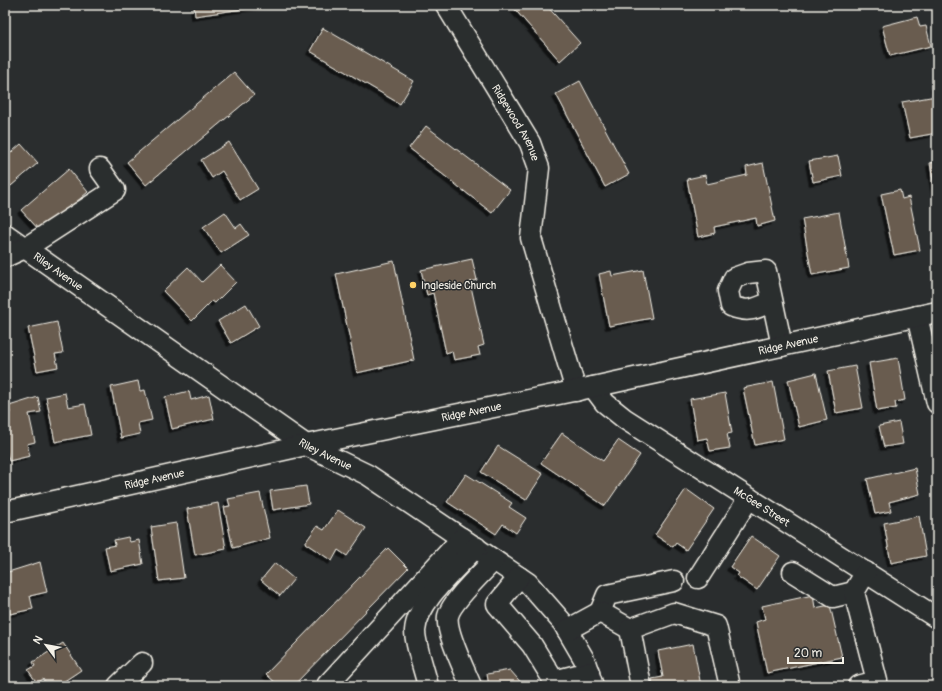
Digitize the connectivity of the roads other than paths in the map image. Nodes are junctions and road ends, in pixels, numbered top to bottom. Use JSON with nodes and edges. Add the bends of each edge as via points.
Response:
{"nodes":[{"id":1,"x":446,"y":5,"type":"edge"},
{"id":2,"x":100,"y":169,"type":"dead end"},
{"id":3,"x":5,"y":234,"type":"edge"},
{"id":4,"x":27,"y":247,"type":"junction"},
{"id":5,"x":5,"y":257,"type":"edge"},
{"id":6,"x":771,"y":302,"type":"dead end"},
{"id":7,"x":937,"y":312,"type":"edge"},
{"id":8,"x":917,"y":316,"type":"junction"},
{"id":9,"x":782,"y":346,"type":"junction"},
{"id":10,"x":585,"y":389,"type":"junction"},
{"id":11,"x":937,"y":403,"type":"edge"},
{"id":12,"x":306,"y":445,"type":"junction"},
{"id":13,"x":750,"y":498,"type":"junction"},
{"id":14,"x":5,"y":512,"type":"edge"},
{"id":15,"x":469,"y":542,"type":"junction"},
{"id":16,"x":494,"y":560,"type":"junction"},
{"id":17,"x":793,"y":572,"type":"dead end"},
{"id":18,"x":866,"y":572,"type":"junction"},
{"id":19,"x":519,"y":577,"type":"junction"},
{"id":20,"x":698,"y":578,"type":"dead end"},
{"id":21,"x":674,"y":581,"type":"dead end"},
{"id":22,"x":854,"y":592,"type":"junction"},
{"id":23,"x":600,"y":612,"type":"junction"},
{"id":24,"x":937,"y":618,"type":"edge"},
{"id":25,"x":630,"y":629,"type":"junction"},
{"id":26,"x":567,"y":630,"type":"junction"},
{"id":27,"x":142,"y":663,"type":"dead end"},
{"id":28,"x":591,"y":679,"type":"edge"},
{"id":29,"x":554,"y":683,"type":"edge"},
{"id":30,"x":468,"y":684,"type":"edge"},
{"id":31,"x":327,"y":685,"type":"edge"},
{"id":32,"x":118,"y":686,"type":"edge"},
{"id":33,"x":428,"y":686,"type":"edge"},
{"id":34,"x":641,"y":686,"type":"edge"},
{"id":35,"x":730,"y":686,"type":"edge"},
{"id":36,"x":858,"y":686,"type":"edge"}],
"edges":[{"from":1,"to":10,"type":"street","name":"Ridgewood Avenue","via":[[530,143],[539,168],[531,238]]},
{"from":2,"to":4,"type":"street","via":[[115,190]]},
{"from":3,"to":4,"type":"street","name":"Riley Avenue"},
{"from":4,"to":5,"type":"street","name":"Riley Avenue"},
{"from":4,"to":12,"type":"street","name":"Riley Avenue"},
{"from":6,"to":9,"type":"street"},
{"from":7,"to":8,"type":"street","name":"Ridge Avenue"},
{"from":8,"to":9,"type":"street","name":"Ridge Avenue"},
{"from":8,"to":11,"type":"street"},
{"from":9,"to":10,"type":"street","name":"Ridge Avenue"},
{"from":10,"to":12,"type":"street","name":"Ridge Avenue"},
{"from":10,"to":13,"type":"street","name":"McGee Street","via":[[625,419]]},
{"from":12,"to":14,"type":"street","name":"Ridge Avenue"},
{"from":12,"to":15,"type":"street","name":"Riley Avenue","via":[[368,476]]},
{"from":13,"to":18,"type":"street","name":"McGee Street"},
{"from":13,"to":20,"type":"street"},
{"from":15,"to":16,"type":"street","name":"Riley Avenue"},
{"from":15,"to":31,"type":"street"},
{"from":15,"to":33,"type":"street","via":[[427,599],[417,619],[415,633]]},
{"from":16,"to":19,"type":"street","name":"Riley Avenue"},
{"from":16,"to":30,"type":"street","via":[[452,606],[448,616],[448,627]]},
{"from":17,"to":22,"type":"street","via":[[833,597]]},
{"from":18,"to":22,"type":"street"},
{"from":18,"to":24,"type":"street","name":"McGee Street"},
{"from":19,"to":26,"type":"street","name":"Riley Avenue","via":[[528,583],[563,622]]},
{"from":19,"to":29,"type":"street","via":[[497,604],[532,645]]},
{"from":21,"to":23,"type":"street","via":[[607,595]]},
{"from":22,"to":36,"type":"street","via":[[877,681]]},
{"from":23,"to":25,"type":"street"},
{"from":23,"to":26,"type":"street"},
{"from":25,"to":34,"type":"street"},
{"from":25,"to":35,"type":"street","via":[[674,613],[716,626]]},
{"from":26,"to":28,"type":"street","name":"Riley Avenue","via":[[584,659]]},
{"from":27,"to":32,"type":"street"},
{"from":28,"to":29,"type":"street"}]}
